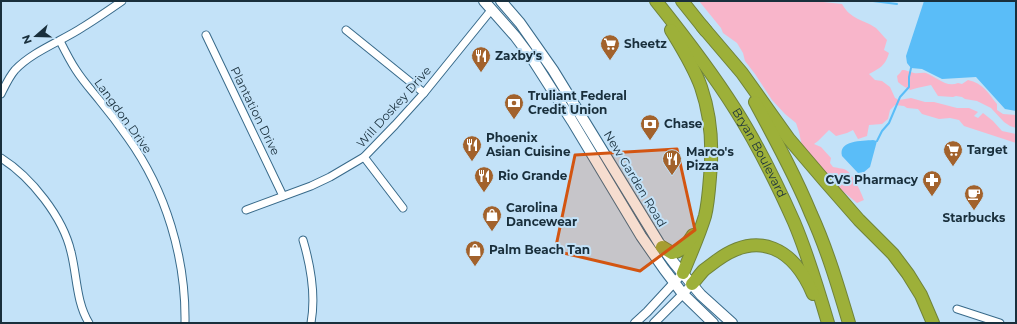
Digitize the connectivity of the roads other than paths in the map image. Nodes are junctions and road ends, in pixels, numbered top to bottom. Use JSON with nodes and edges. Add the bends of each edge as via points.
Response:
{"nodes":[{"id":1,"x":122,"y":1,"type":"edge"},
{"id":2,"x":484,"y":1,"type":"edge"},
{"id":3,"x":501,"y":1,"type":"edge"},
{"id":4,"x":648,"y":1,"type":"edge"},
{"id":5,"x":656,"y":1,"type":"edge"},
{"id":6,"x":682,"y":1,"type":"edge"},
{"id":7,"x":492,"y":9,"type":"junction"},
{"id":8,"x":702,"y":26,"type":"junction"},
{"id":9,"x":346,"y":30,"type":"dead end"},
{"id":10,"x":206,"y":35,"type":"dead end"},
{"id":11,"x":60,"y":41,"type":"junction"},
{"id":12,"x":424,"y":93,"type":"junction"},
{"id":13,"x":1,"y":94,"type":"edge"},
{"id":14,"x":364,"y":157,"type":"junction"},
{"id":15,"x":1,"y":158,"type":"edge"},
{"id":16,"x":283,"y":196,"type":"junction"},
{"id":17,"x":403,"y":208,"type":"dead end"},
{"id":18,"x":246,"y":210,"type":"dead end"},
{"id":19,"x":702,"y":223,"type":"junction"},
{"id":20,"x":303,"y":240,"type":"dead end"},
{"id":21,"x":662,"y":247,"type":"junction"},
{"id":22,"x":682,"y":273,"type":"junction"},
{"id":23,"x":674,"y":283,"type":"junction"},
{"id":24,"x":692,"y":284,"type":"junction"},
{"id":25,"x":684,"y":294,"type":"junction"},
{"id":26,"x":957,"y":309,"type":"dead end"},
{"id":27,"x":89,"y":323,"type":"edge"},
{"id":28,"x":185,"y":323,"type":"edge"},
{"id":29,"x":311,"y":323,"type":"edge"},
{"id":30,"x":635,"y":323,"type":"edge"},
{"id":31,"x":654,"y":323,"type":"edge"},
{"id":32,"x":714,"y":323,"type":"edge"},
{"id":33,"x":732,"y":323,"type":"edge"},
{"id":34,"x":823,"y":323,"type":"edge"},
{"id":35,"x":828,"y":323,"type":"edge"},
{"id":36,"x":849,"y":323,"type":"edge"},
{"id":37,"x":933,"y":323,"type":"edge"},
{"id":38,"x":1000,"y":323,"type":"edge"}],
"edges":[{"from":1,"to":11,"type":"street"},
{"from":2,"to":7,"type":"main road","name":"New Garden Road"},
{"from":3,"to":7,"type":"street"},
{"from":3,"to":21,"type":"main road","name":"New Garden Road","via":[[553,70]]},
{"from":4,"to":19,"type":"highway","via":[[670,29],[688,59],[701,86],[706,104],[711,163]]},
{"from":5,"to":35,"type":"highway","name":"Bryan Boulevard","via":[[695,50],[735,109],[764,161],[804,248]]},
{"from":6,"to":8,"type":"highway","name":"Bryan Boulevard"},
{"from":7,"to":12,"type":"street","name":"Will Doskey Drive"},
{"from":7,"to":23,"type":"main road","name":"New Garden Road","via":[[537,66],[641,236]]},
{"from":8,"to":36,"type":"highway","name":"Bryan Boulevard","via":[[750,93],[780,146],[812,215]]},
{"from":8,"to":37,"type":"highway","via":[[742,73],[789,139],[893,254],[921,295]]},
{"from":9,"to":12,"type":"street"},
{"from":10,"to":16,"type":"street","name":"Plantation Drive"},
{"from":11,"to":13,"type":"street","via":[[25,61],[6,83]]},
{"from":11,"to":28,"type":"street","name":"Langdon Drive","via":[[76,71],[129,138],[158,191],[181,266]]},
{"from":12,"to":14,"type":"street","name":"Will Doskey Drive"},
{"from":14,"to":16,"type":"street","name":"Will Doskey Drive","via":[[330,177]]},
{"from":14,"to":17,"type":"street"},
{"from":15,"to":27,"type":"street","via":[[38,191],[50,206],[64,232],[71,251],[80,300]]},
{"from":16,"to":18,"type":"street","name":"Will Doskey Drive"},
{"from":19,"to":21,"type":"highway","via":[[685,247],[679,251],[672,253]]},
{"from":19,"to":22,"type":"highway"},
{"from":20,"to":29,"type":"street","via":[[313,286]]},
{"from":21,"to":22,"type":"main road","name":"New Garden Road"},
{"from":22,"to":23,"type":"street"},
{"from":22,"to":24,"type":"main road","name":"New Garden Road"},
{"from":23,"to":25,"type":"main road","name":"New Garden Road"},
{"from":23,"to":30,"type":"street"},
{"from":24,"to":25,"type":"street"},
{"from":24,"to":33,"type":"main road","name":"New Garden Road"},
{"from":24,"to":34,"type":"highway","via":[[704,270],[739,248],[757,245],[772,248],[787,257],[804,275]]},
{"from":25,"to":31,"type":"street"},
{"from":25,"to":32,"type":"main road","name":"New Garden Road"},
{"from":26,"to":38,"type":"street"}]}
